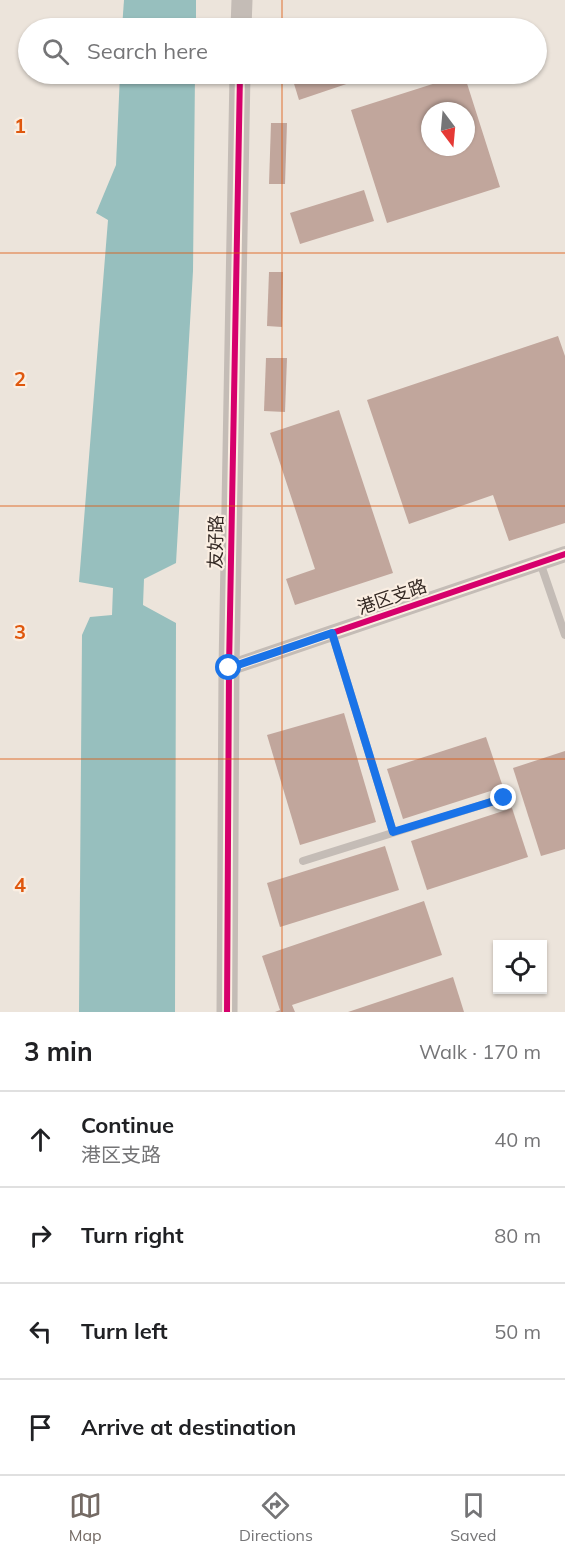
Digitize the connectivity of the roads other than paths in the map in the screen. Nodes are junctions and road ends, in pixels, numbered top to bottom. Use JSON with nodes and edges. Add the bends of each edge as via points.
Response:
{"nodes":[{"id":1,"x":242,"y":0,"type":"edge"},
{"id":2,"x":241,"y":18,"type":"edge"},
{"id":3,"x":240,"y":84,"type":"edge"},
{"id":4,"x":565,"y":554,"type":"edge"},
{"id":5,"x":540,"y":562,"type":"junction"},
{"id":6,"x":332,"y":633,"type":"junction"},
{"id":7,"x":565,"y":635,"type":"edge"},
{"id":8,"x":229,"y":668,"type":"junction"},
{"id":9,"x":504,"y":798,"type":"dead end"},
{"id":10,"x":393,"y":832,"type":"junction"},
{"id":11,"x":303,"y":861,"type":"dead end"},
{"id":12,"x":226,"y":1012,"type":"edge"}],
"edges":[{"from":1,"to":2,"type":"street"},
{"from":3,"to":8,"type":"street","name":"友好路"},
{"from":4,"to":5,"type":"street","name":"港区支路"},
{"from":5,"to":6,"type":"street","name":"港区支路"},
{"from":5,"to":7,"type":"lane"},
{"from":6,"to":8,"type":"street","name":"港区支路"},
{"from":6,"to":10,"type":"lane"},
{"from":8,"to":12,"type":"street","name":"友好路"},
{"from":9,"to":10,"type":"lane"},
{"from":10,"to":11,"type":"lane"}]}
